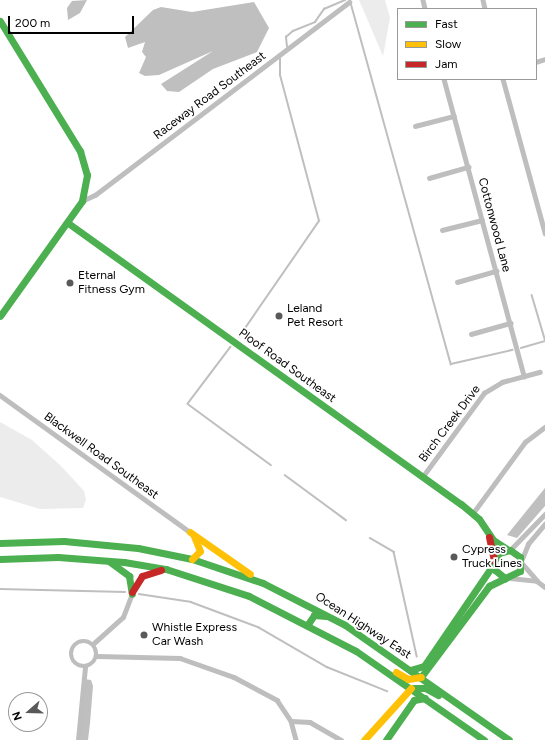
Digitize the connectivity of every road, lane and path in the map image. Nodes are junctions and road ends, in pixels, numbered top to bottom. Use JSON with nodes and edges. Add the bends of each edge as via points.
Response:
{"nodes":[{"id":1,"x":349,"y":2,"type":"dead end"},
{"id":2,"x":0,"y":20,"type":"edge"},
{"id":3,"x":444,"y":80,"type":"edge"},
{"id":4,"x":503,"y":80,"type":"edge"},
{"id":5,"x":454,"y":116,"type":"junction"},
{"id":6,"x":416,"y":126,"type":"dead end"},
{"id":7,"x":468,"y":167,"type":"junction"},
{"id":8,"x":429,"y":178,"type":"dead end"},
{"id":9,"x":82,"y":201,"type":"junction"},
{"id":10,"x":482,"y":220,"type":"junction"},
{"id":11,"x":68,"y":223,"type":"junction"},
{"id":12,"x":442,"y":230,"type":"dead end"},
{"id":13,"x":545,"y":233,"type":"edge"},
{"id":14,"x":496,"y":271,"type":"junction"},
{"id":15,"x":457,"y":282,"type":"dead end"},
{"id":16,"x":0,"y":316,"type":"edge"},
{"id":17,"x":510,"y":323,"type":"junction"},
{"id":18,"x":471,"y":334,"type":"dead end"},
{"id":19,"x":540,"y":372,"type":"dead end"},
{"id":20,"x":524,"y":376,"type":"junction"},
{"id":21,"x":0,"y":395,"type":"edge"},
{"id":22,"x":545,"y":427,"type":"edge"},
{"id":23,"x":423,"y":476,"type":"junction"},
{"id":24,"x":473,"y":513,"type":"junction"},
{"id":25,"x":545,"y":514,"type":"edge"},
{"id":26,"x":545,"y":524,"type":"edge"},
{"id":27,"x":190,"y":532,"type":"junction"},
{"id":28,"x":488,"y":533,"type":"junction"},
{"id":29,"x":0,"y":543,"type":"edge"},
{"id":30,"x":509,"y":549,"type":"junction"},
{"id":31,"x":0,"y":559,"type":"edge"},
{"id":32,"x":101,"y":559,"type":"junction"},
{"id":33,"x":192,"y":559,"type":"junction"},
{"id":34,"x":522,"y":562,"type":"junction"},
{"id":35,"x":494,"y":563,"type":"junction"},
{"id":36,"x":166,"y":570,"type":"junction"},
{"id":37,"x":508,"y":578,"type":"junction"},
{"id":38,"x":537,"y":581,"type":"junction"},
{"id":39,"x":263,"y":583,"type":"junction"},
{"id":40,"x":545,"y":587,"type":"edge"},
{"id":41,"x":132,"y":594,"type":"junction"},
{"id":42,"x":334,"y":618,"type":"junction"},
{"id":43,"x":308,"y":624,"type":"junction"},
{"id":44,"x":93,"y":644,"type":"junction"},
{"id":45,"x":356,"y":651,"type":"junction"},
{"id":46,"x":97,"y":656,"type":"junction"},
{"id":47,"x":85,"y":667,"type":"junction"},
{"id":48,"x":410,"y":670,"type":"junction"},
{"id":49,"x":420,"y":677,"type":"junction"},
{"id":50,"x":411,"y":688,"type":"junction"},
{"id":51,"x":425,"y":698,"type":"junction"},
{"id":52,"x":472,"y":714,"type":"junction"},
{"id":53,"x":291,"y":721,"type":"junction"},
{"id":54,"x":78,"y":740,"type":"edge"},
{"id":55,"x":296,"y":740,"type":"edge"},
{"id":56,"x":341,"y":740,"type":"edge"},
{"id":57,"x":364,"y":740,"type":"edge"},
{"id":58,"x":386,"y":740,"type":"edge"},
{"id":59,"x":484,"y":740,"type":"edge"},
{"id":60,"x":509,"y":740,"type":"edge"}],
"edges":[{"from":1,"to":9,"type":"street","name":"Raceway Road Southeast","via":[[96,195]]},
{"from":2,"to":9,"type":"main road","via":[[84,159],[86,184]]},
{"from":3,"to":5,"type":"street","name":"Cottonwood Lane"},
{"from":4,"to":13,"type":"street"},
{"from":5,"to":6,"type":"street"},
{"from":5,"to":7,"type":"street","name":"Cottonwood Lane"},
{"from":7,"to":8,"type":"street"},
{"from":7,"to":10,"type":"street","name":"Cottonwood Lane"},
{"from":9,"to":11,"type":"main road"},
{"from":10,"to":12,"type":"street"},
{"from":10,"to":14,"type":"street","name":"Cottonwood Lane"},
{"from":11,"to":16,"type":"main road"},
{"from":11,"to":23,"type":"main road","name":"Ploof Road Southeast"},
{"from":14,"to":15,"type":"street"},
{"from":14,"to":17,"type":"street","name":"Cottonwood Lane"},
{"from":17,"to":18,"type":"street"},
{"from":17,"to":20,"type":"street","name":"Cottonwood Lane"},
{"from":19,"to":20,"type":"street","name":"Birch Creek Drive"},
{"from":20,"to":23,"type":"street","name":"Birch Creek Drive","via":[[502,382],[484,393]]},
{"from":21,"to":27,"type":"street","name":"Blackwell Road Southeast"},
{"from":22,"to":24,"type":"street","via":[[524,442]]},
{"from":23,"to":24,"type":"main road","name":"Ploof Road Southeast"},
{"from":24,"to":28,"type":"main road","name":"Ploof Road Southeast"},
{"from":25,"to":30,"type":"street"},
{"from":26,"to":34,"type":"street","via":[[524,550]]},
{"from":27,"to":33,"type":"main road","via":[[200,550]]},
{"from":27,"to":39,"type":"main road"},
{"from":28,"to":30,"type":"main road","name":"Ploof Road Southeast"},
{"from":28,"to":35,"type":"main road","name":"Ploof Road Southeast"},
{"from":29,"to":33,"type":"main road","name":"Ocean Highway East","via":[[98,543]]},
{"from":30,"to":34,"type":"main road"},
{"from":30,"to":35,"type":"main road","via":[[498,553]]},
{"from":31,"to":32,"type":"main road","name":"Ocean Highway East"},
{"from":32,"to":36,"type":"main road","name":"Ocean Highway East"},
{"from":32,"to":41,"type":"main road","via":[[124,570],[131,581]]},
{"from":33,"to":39,"type":"main road","name":"Ocean Highway East"},
{"from":34,"to":37,"type":"main road","via":[[517,574]]},
{"from":34,"to":38,"type":"street"},
{"from":35,"to":37,"type":"main road"},
{"from":35,"to":48,"type":"main road","via":[[424,666]]},
{"from":36,"to":41,"type":"main road","via":[[142,576]]},
{"from":36,"to":43,"type":"main road","name":"Ocean Highway East","via":[[243,593]]},
{"from":37,"to":38,"type":"street"},
{"from":37,"to":49,"type":"main road","via":[[489,586]]},
{"from":38,"to":40,"type":"street"},
{"from":39,"to":42,"type":"main road","name":"Ocean Highway East"},
{"from":41,"to":44,"type":"street","via":[[123,617]]},
{"from":42,"to":43,"type":"main road","via":[[317,614]]},
{"from":42,"to":48,"type":"main road","name":"Ocean Highway East"},
{"from":43,"to":45,"type":"main road","name":"Ocean Highway East"},
{"from":44,"to":46,"type":"street"},
{"from":44,"to":47,"type":"street","via":[[81,641],[72,648],[75,663]]},
{"from":45,"to":49,"type":"main road","via":[[408,678]]},
{"from":45,"to":50,"type":"main road","name":"Ocean Highway East"},
{"from":46,"to":47,"type":"street","via":[[93,663]]},
{"from":46,"to":53,"type":"street","via":[[164,656],[199,663],[266,692],[281,704]]},
{"from":47,"to":54,"type":"street"},
{"from":48,"to":49,"type":"main road","name":"Ocean Highway East"},
{"from":49,"to":52,"type":"main road","name":"Ocean Highway East"},
{"from":50,"to":51,"type":"main road","name":"Ocean Highway East"},
{"from":50,"to":52,"type":"main road","via":[[428,689]]},
{"from":50,"to":57,"type":"main road"},
{"from":51,"to":58,"type":"main road","via":[[414,700]]},
{"from":51,"to":59,"type":"main road","name":"Ocean Highway East"},
{"from":52,"to":60,"type":"main road","name":"Ocean Highway East"},
{"from":53,"to":55,"type":"street"},
{"from":53,"to":56,"type":"street","via":[[310,722]]}]}
